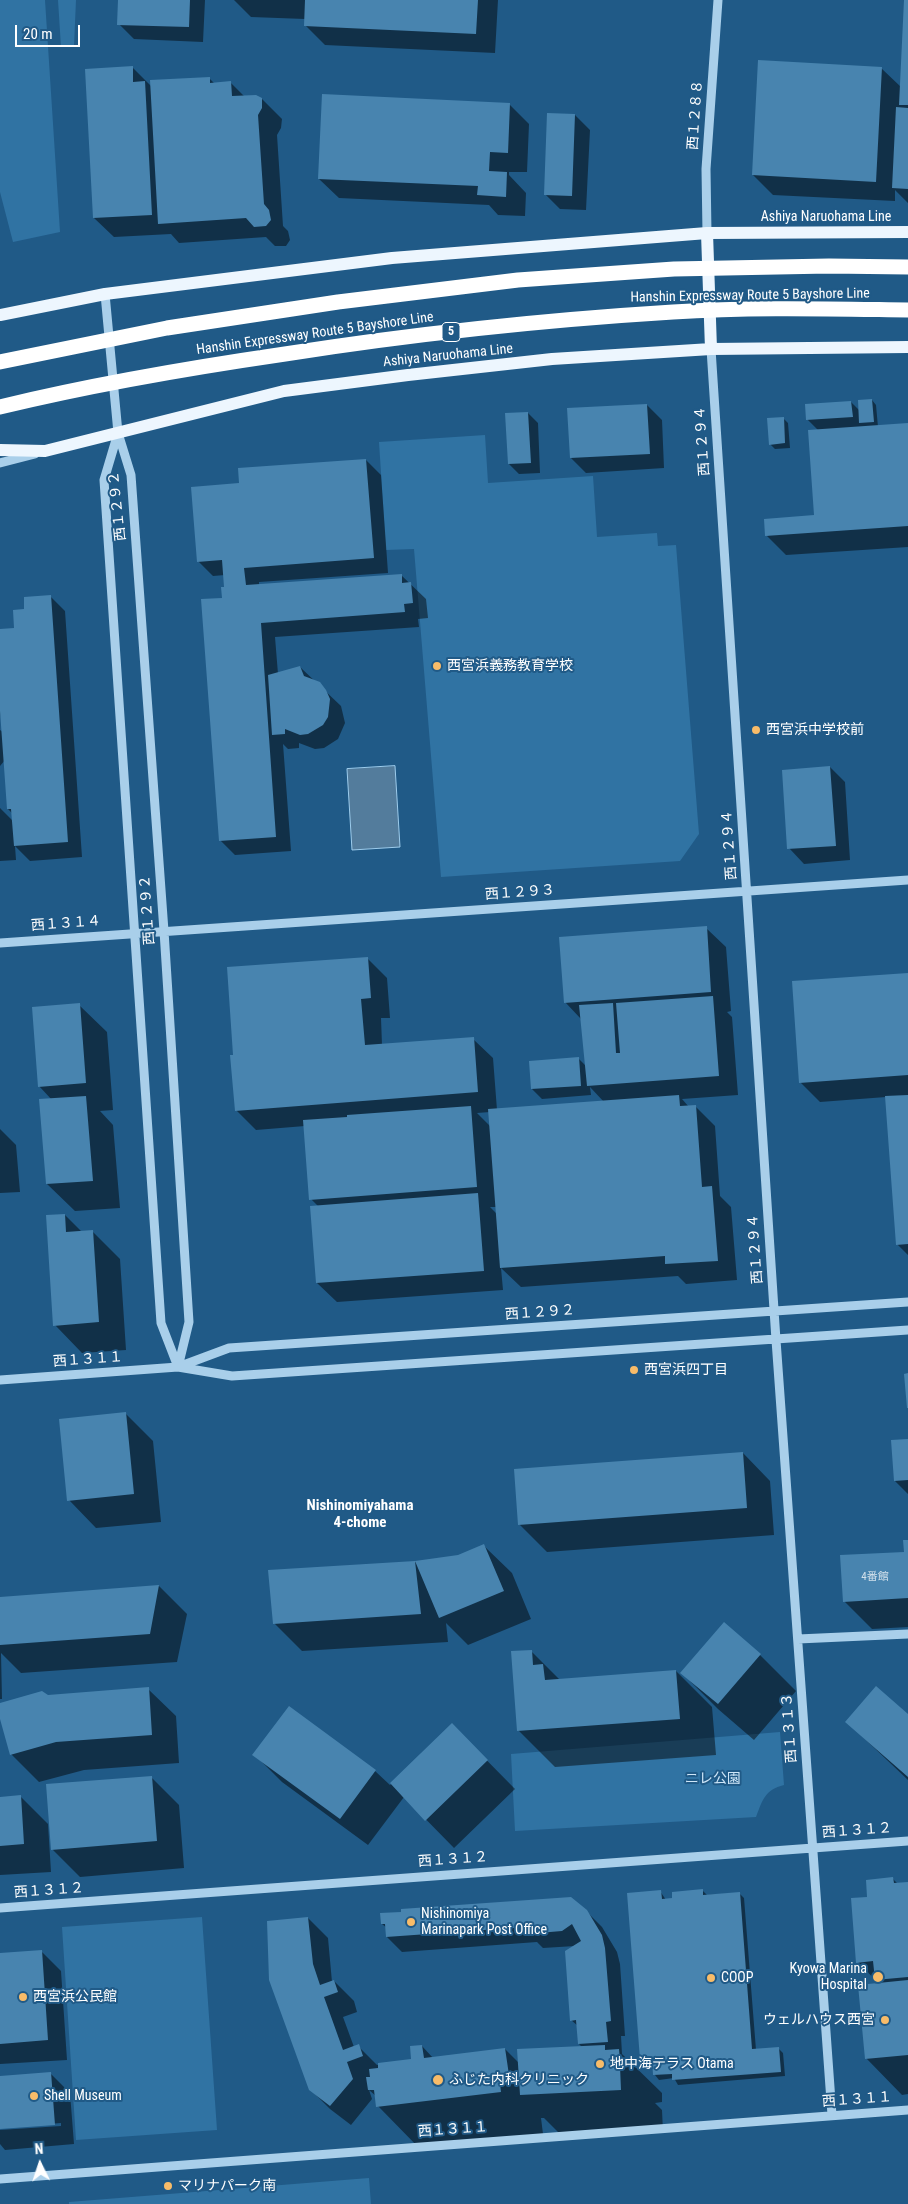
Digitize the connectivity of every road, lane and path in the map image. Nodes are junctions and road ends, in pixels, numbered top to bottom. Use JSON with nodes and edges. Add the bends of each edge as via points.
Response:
{"nodes":[{"id":1,"x":718,"y":0,"type":"edge"},
{"id":2,"x":908,"y":232,"type":"edge"},
{"id":3,"x":707,"y":233,"type":"junction"},
{"id":4,"x":908,"y":268,"type":"edge"},
{"id":5,"x":105,"y":294,"type":"junction"},
{"id":6,"x":908,"y":310,"type":"edge"},
{"id":7,"x":0,"y":314,"type":"edge"},
{"id":8,"x":908,"y":347,"type":"edge"},
{"id":9,"x":711,"y":348,"type":"junction"},
{"id":10,"x":0,"y":362,"type":"edge"},
{"id":11,"x":0,"y":407,"type":"edge"},
{"id":12,"x":118,"y":433,"type":"junction"},
{"id":13,"x":0,"y":450,"type":"edge"},
{"id":14,"x":45,"y":451,"type":"junction"},
{"id":15,"x":0,"y":463,"type":"edge"},
{"id":16,"x":908,"y":880,"type":"edge"},
{"id":17,"x":746,"y":891,"type":"junction"},
{"id":18,"x":164,"y":931,"type":"junction"},
{"id":19,"x":134,"y":933,"type":"junction"},
{"id":20,"x":0,"y":943,"type":"edge"},
{"id":21,"x":908,"y":1302,"type":"edge"},
{"id":22,"x":774,"y":1311,"type":"junction"},
{"id":23,"x":908,"y":1330,"type":"edge"},
{"id":24,"x":776,"y":1340,"type":"junction"},
{"id":25,"x":178,"y":1367,"type":"junction"},
{"id":26,"x":0,"y":1380,"type":"edge"},
{"id":27,"x":908,"y":1634,"type":"edge"},
{"id":28,"x":798,"y":1639,"type":"junction"},
{"id":29,"x":908,"y":1841,"type":"edge"},
{"id":30,"x":813,"y":1848,"type":"junction"},
{"id":31,"x":0,"y":1908,"type":"edge"},
{"id":32,"x":908,"y":2110,"type":"edge"},
{"id":33,"x":832,"y":2115,"type":"junction"},
{"id":34,"x":0,"y":2178,"type":"edge"}],
"edges":[{"from":1,"to":3,"type":"street","name":"西１２８８","via":[[706,169]]},
{"from":2,"to":3,"type":"main road","name":"Ashiya Naruohama Line"},
{"from":3,"to":5,"type":"main road","name":"Ashiya Naruohama Line","via":[[392,258]]},
{"from":3,"to":9,"type":"main road"},
{"from":4,"to":10,"type":"highway","name":"Hanshin Expressway Route 5 Bayshore Line","bridge":true,"via":[[674,269],[518,280],[338,302],[167,328]]},
{"from":5,"to":7,"type":"main road","name":"Ashiya Naruohama Line"},
{"from":5,"to":12,"type":"street"},
{"from":6,"to":11,"type":"highway","name":"Hanshin Expressway Route 5 Bayshore Line","number":"5","bridge":true,"via":[[675,312],[515,324],[347,344],[174,370]]},
{"from":8,"to":9,"type":"main road","name":"Ashiya Naruohama Line"},
{"from":9,"to":12,"type":"main road","name":"Ashiya Naruohama Line","via":[[552,359],[284,391]]},
{"from":9,"to":17,"type":"street","name":"西１２９４"},
{"from":12,"to":14,"type":"main road","name":"Ashiya Naruohama Line"},
{"from":12,"to":18,"type":"street","name":"西１２９２","via":[[131,475]]},
{"from":12,"to":19,"type":"street","name":"西１２９２","via":[[104,480]]},
{"from":13,"to":14,"type":"main road","name":"Ashiya Naruohama Line"},
{"from":14,"to":15,"type":"street"},
{"from":16,"to":17,"type":"street","name":"西１２９３"},
{"from":17,"to":18,"type":"street","name":"西１２９３"},
{"from":17,"to":22,"type":"street","name":"西１２９４"},
{"from":18,"to":19,"type":"street","name":"西１２９３"},
{"from":18,"to":25,"type":"street","name":"西１２９２","via":[[189,1322]]},
{"from":19,"to":20,"type":"street","name":"西１３１４"},
{"from":19,"to":25,"type":"street","name":"西１２９２","via":[[161,1323]]},
{"from":21,"to":22,"type":"street","name":"西１２９２"},
{"from":22,"to":24,"type":"street","name":"西１２９４"},
{"from":22,"to":25,"type":"street","name":"西１２９２","via":[[229,1348]]},
{"from":23,"to":24,"type":"street"},
{"from":24,"to":25,"type":"street","via":[[232,1376]]},
{"from":24,"to":28,"type":"street","name":"西１３１３"},
{"from":25,"to":26,"type":"street","name":"西１３１１"},
{"from":27,"to":28,"type":"street"},
{"from":28,"to":30,"type":"street","name":"西１３１３"},
{"from":29,"to":30,"type":"street","name":"西１３１２"},
{"from":30,"to":31,"type":"street","name":"西１３１２"},
{"from":30,"to":33,"type":"street","name":"西１３１３"},
{"from":32,"to":33,"type":"street","name":"西１３１１"},
{"from":33,"to":34,"type":"street","name":"西１３１１"}]}
